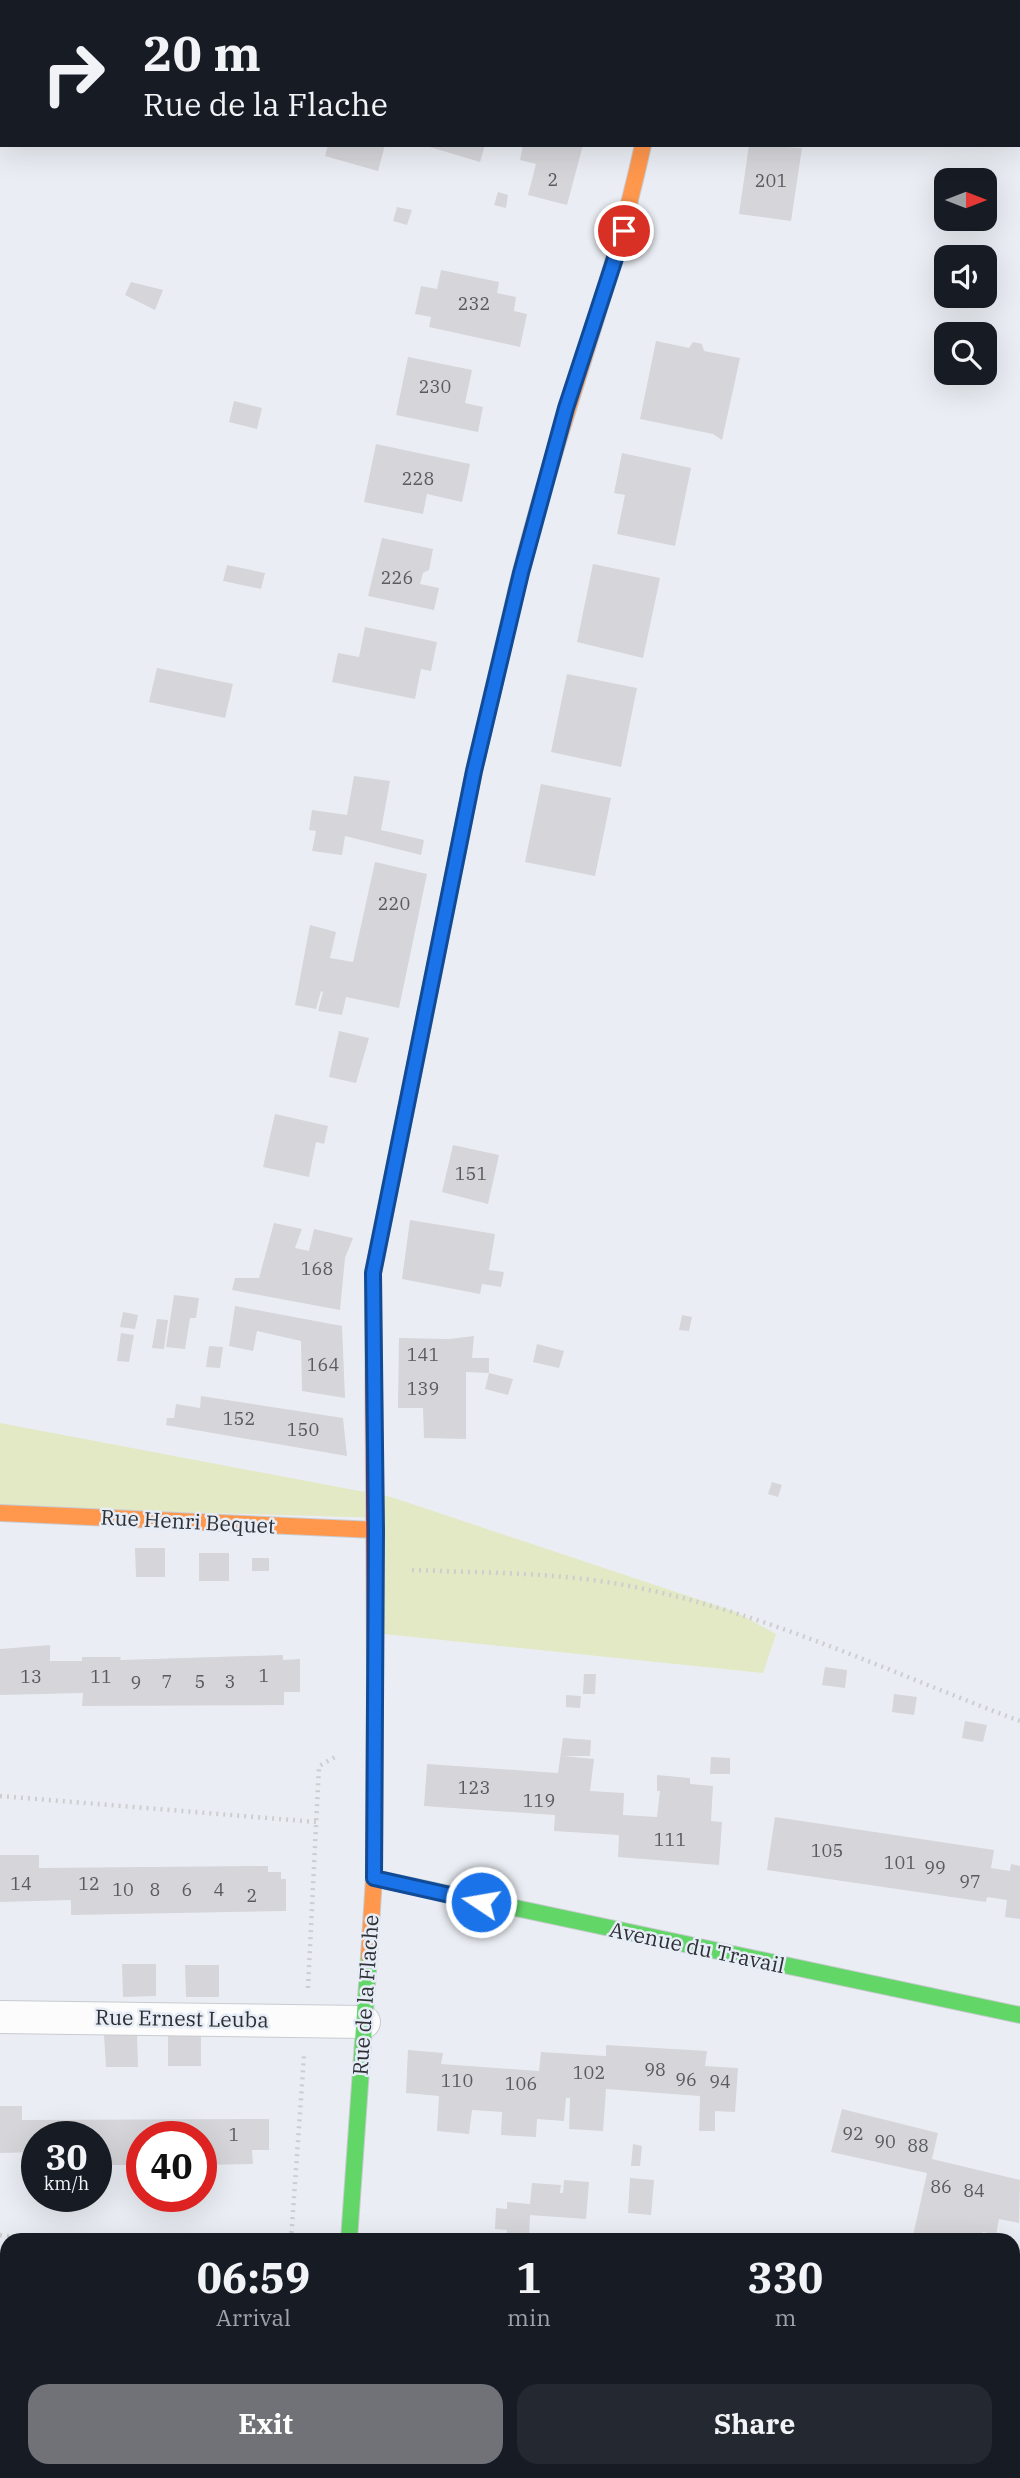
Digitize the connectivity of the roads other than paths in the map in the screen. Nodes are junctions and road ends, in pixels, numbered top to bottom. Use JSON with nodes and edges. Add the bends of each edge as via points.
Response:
{"nodes":[{"id":1,"x":643,"y":147,"type":"edge"},
{"id":2,"x":0,"y":1513,"type":"edge"},
{"id":3,"x":376,"y":1530,"type":"junction"},
{"id":4,"x":374,"y":1878,"type":"junction"},
{"id":5,"x":1020,"y":2015,"type":"edge"},
{"id":6,"x":0,"y":2017,"type":"edge"},
{"id":7,"x":364,"y":2022,"type":"junction"},
{"id":8,"x":349,"y":2233,"type":"edge"}],
"edges":[{"from":1,"to":3,"type":"street","name":"Rue de la Flache","via":[[624,231],[566,408],[521,573],[474,771],[383,1213],[373,1273]]},
{"from":2,"to":3,"type":"street","name":"Rue Henri Bequet"},
{"from":3,"to":4,"type":"street","name":"Rue de la Flache"},
{"from":4,"to":5,"type":"street","name":"Avenue du Travail"},
{"from":4,"to":7,"type":"street","name":"Rue de la Flache"},
{"from":6,"to":7,"type":"street","name":"Rue Ernest Leuba"},
{"from":7,"to":8,"type":"street","name":"Rue de la Flache"}]}
